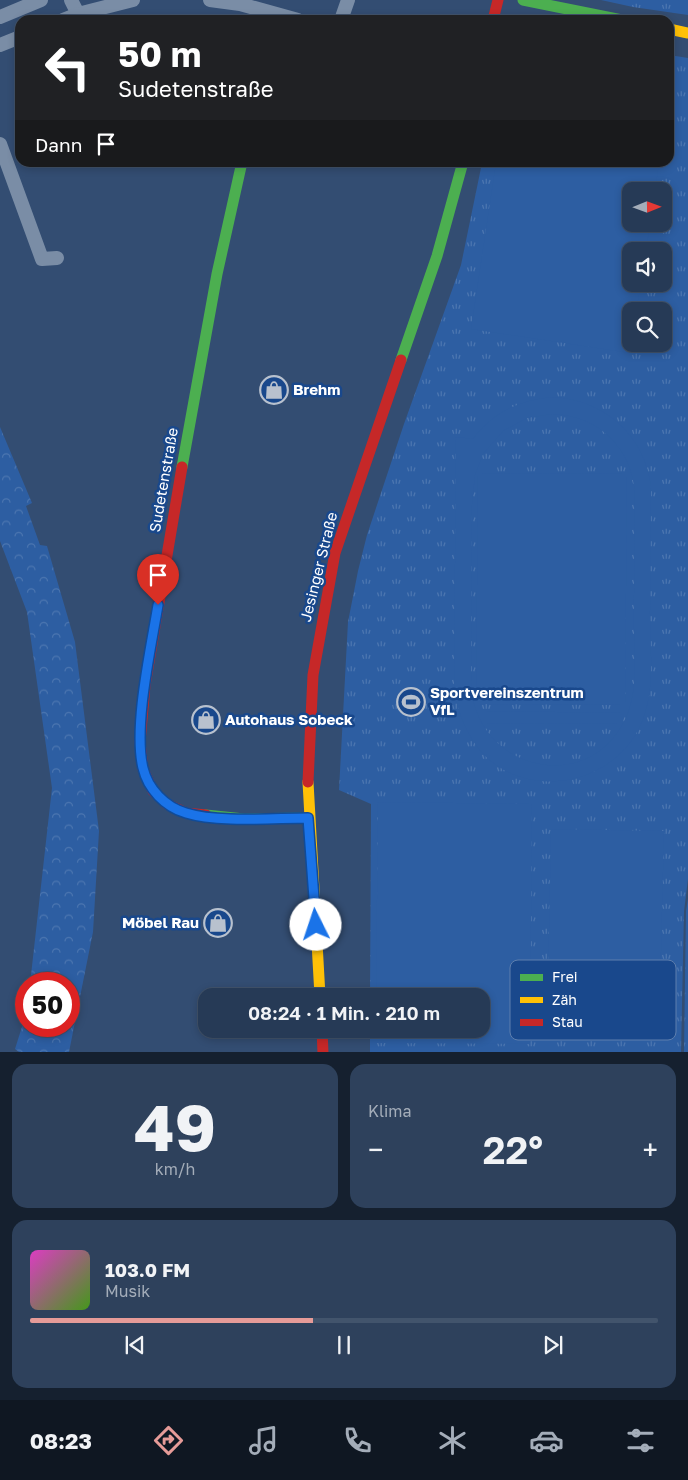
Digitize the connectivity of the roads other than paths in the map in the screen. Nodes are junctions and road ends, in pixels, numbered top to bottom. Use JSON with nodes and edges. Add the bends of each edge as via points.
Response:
{"nodes":[{"id":1,"x":42,"y":0,"type":"edge"},
{"id":2,"x":71,"y":0,"type":"edge"},
{"id":3,"x":134,"y":0,"type":"edge"},
{"id":4,"x":210,"y":0,"type":"edge"},
{"id":5,"x":348,"y":0,"type":"edge"},
{"id":6,"x":498,"y":0,"type":"edge"},
{"id":7,"x":523,"y":0,"type":"edge"},
{"id":8,"x":78,"y":14,"type":"joint"},
{"id":9,"x":273,"y":15,"type":"edge"},
{"id":10,"x":343,"y":15,"type":"edge"},
{"id":11,"x":494,"y":15,"type":"edge"},
{"id":12,"x":597,"y":15,"type":"edge"},
{"id":13,"x":0,"y":17,"type":"edge"},
{"id":14,"x":674,"y":30,"type":"edge"},
{"id":15,"x":688,"y":33,"type":"edge"},
{"id":16,"x":15,"y":39,"type":"edge"},
{"id":17,"x":0,"y":44,"type":"edge"},
{"id":18,"x":0,"y":144,"type":"edge"},
{"id":19,"x":241,"y":167,"type":"edge"},
{"id":20,"x":462,"y":167,"type":"edge"},
{"id":21,"x":57,"y":258,"type":"dead end"},
{"id":22,"x":308,"y":818,"type":"junction"},
{"id":23,"x":319,"y":988,"type":"edge"},
{"id":24,"x":322,"y":1038,"type":"edge"},
{"id":25,"x":323,"y":1052,"type":"edge"}],
"edges":[{"from":1,"to":13,"type":"street"},
{"from":2,"to":8,"type":"street"},
{"from":3,"to":8,"type":"street"},
{"from":4,"to":9,"type":"street","via":[[240,4]]},
{"from":5,"to":10,"type":"street"},
{"from":6,"to":11,"type":"street"},
{"from":7,"to":12,"type":"street"},
{"from":14,"to":15,"type":"street"},
{"from":16,"to":17,"type":"street"},
{"from":18,"to":21,"type":"street","via":[[42,259]]},
{"from":19,"to":22,"type":"street","name":"Sudetenstraße","via":[[217,274],[164,566],[145,685],[140,742],[143,769],[153,791],[166,804],[186,813],[244,819]]},
{"from":20,"to":22,"type":"street","name":"Jesinger Straße","via":[[437,256],[335,553],[314,660],[308,749]]},
{"from":22,"to":23,"type":"street","name":"Jesinger Straße"},
{"from":24,"to":25,"type":"street"}]}
